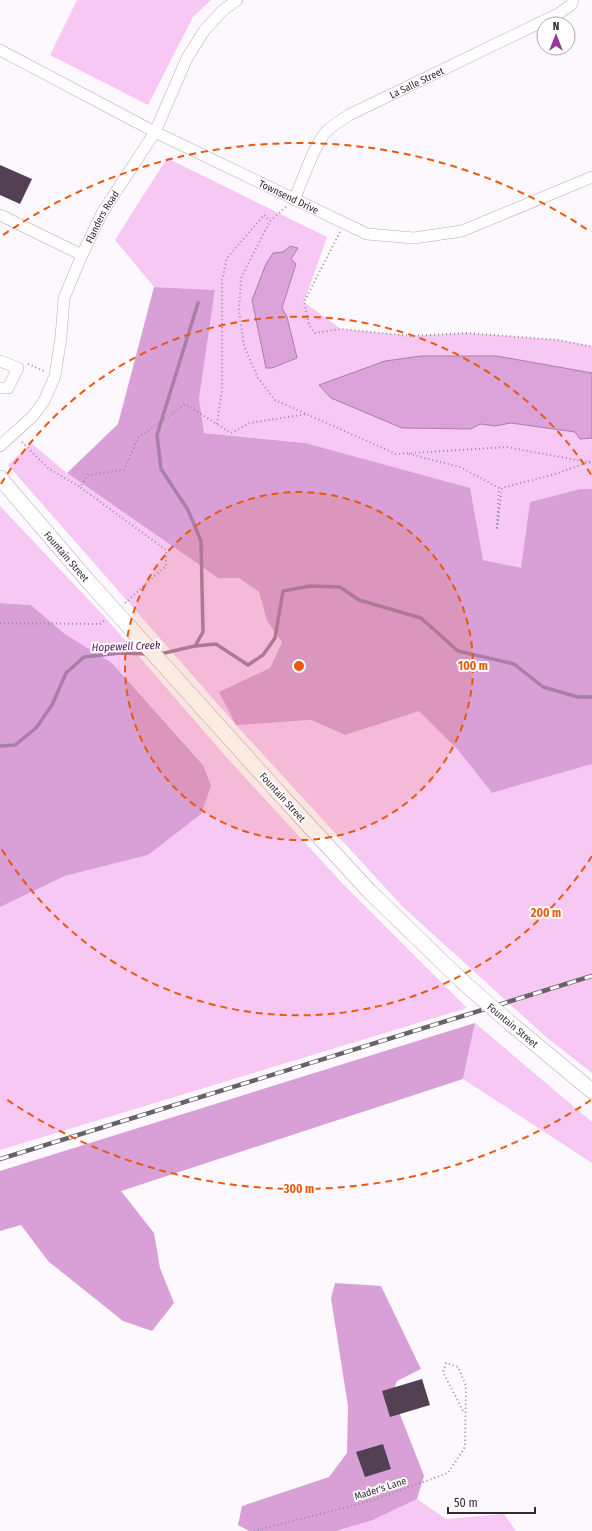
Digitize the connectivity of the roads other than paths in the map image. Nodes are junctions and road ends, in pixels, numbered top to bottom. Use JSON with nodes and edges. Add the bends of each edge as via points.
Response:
{"nodes":[{"id":1,"x":237,"y":0,"type":"edge"},
{"id":2,"x":573,"y":0,"type":"edge"},
{"id":3,"x":0,"y":50,"type":"edge"},
{"id":4,"x":155,"y":132,"type":"junction"},
{"id":5,"x":592,"y":177,"type":"edge"},
{"id":6,"x":294,"y":200,"type":"junction"},
{"id":7,"x":0,"y":215,"type":"edge"},
{"id":8,"x":82,"y":255,"type":"junction"},
{"id":9,"x":0,"y":360,"type":"edge"},
{"id":10,"x":0,"y":388,"type":"edge"},
{"id":11,"x":0,"y":446,"type":"edge"},
{"id":12,"x":0,"y":478,"type":"edge"},
{"id":13,"x":592,"y":1091,"type":"edge"}],
"edges":[{"from":1,"to":4,"type":"street","name":"Flanders Road","via":[[222,11],[209,26],[187,58]]},
{"from":2,"to":6,"type":"street","name":"La Salle Street","via":[[571,5],[558,14],[335,124],[325,133],[316,148]]},
{"from":3,"to":4,"type":"street","name":"Townsend Drive"},
{"from":4,"to":6,"type":"street","name":"Townsend Drive"},
{"from":4,"to":8,"type":"street","name":"Flanders Road","via":[[102,213]]},
{"from":5,"to":6,"type":"street","name":"Townsend Drive","via":[[462,231],[414,238],[367,234]]},
{"from":7,"to":8,"type":"street"},
{"from":8,"to":11,"type":"street","name":"Flanders Road","via":[[64,298],[55,376],[44,401],[33,416]]},
{"from":9,"to":10,"type":"street","via":[[18,368],[8,388]]},
{"from":12,"to":13,"type":"main road","name":"Fountain Street","bridge":true,"via":[[88,580],[369,891],[464,984]]}]}
